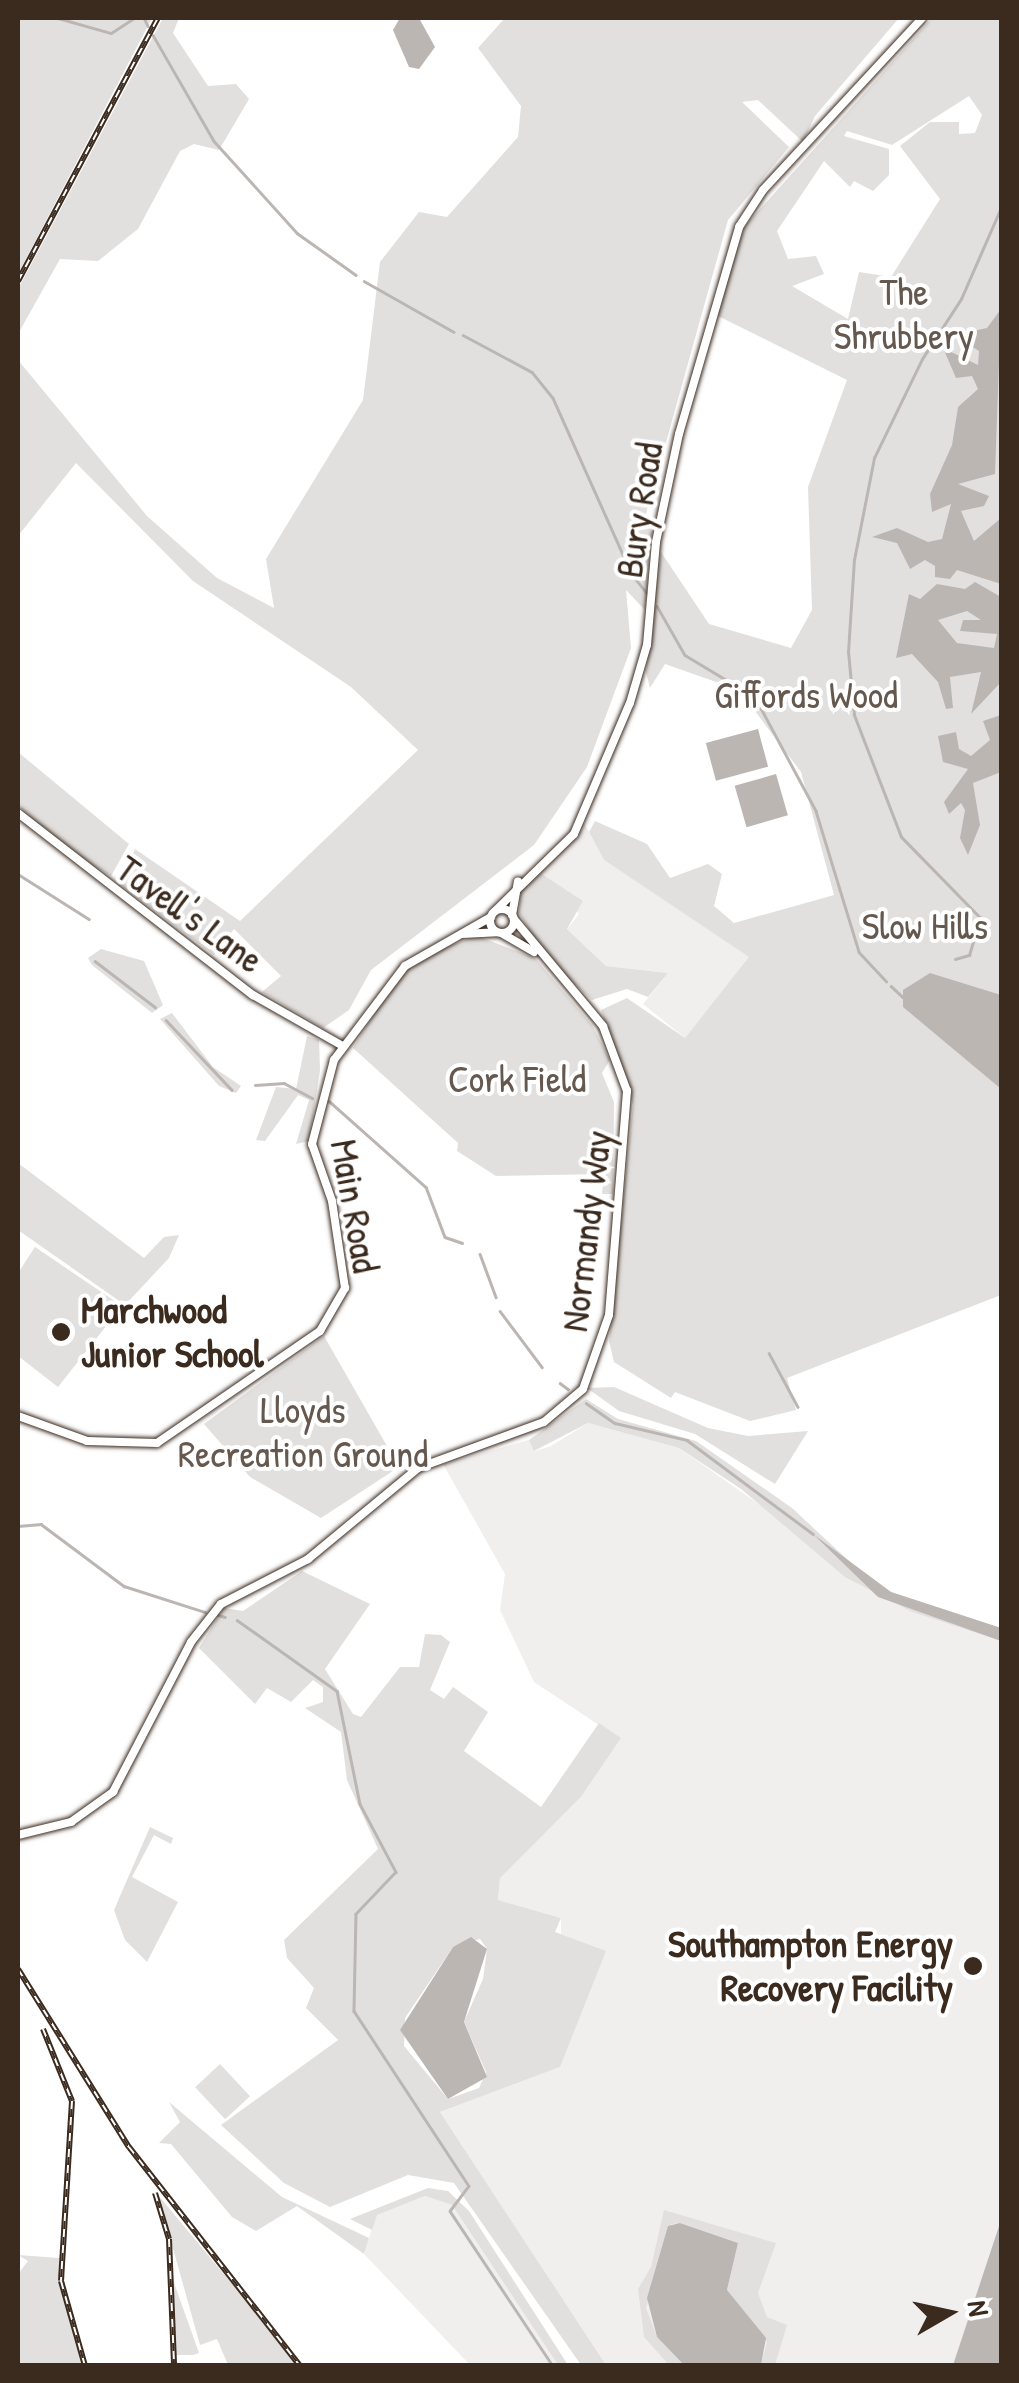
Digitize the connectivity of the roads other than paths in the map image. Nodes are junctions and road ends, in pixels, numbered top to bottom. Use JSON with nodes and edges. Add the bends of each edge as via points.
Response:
{"nodes":[{"id":1,"x":922,"y":18,"type":"edge"},
{"id":2,"x":18,"y":813,"type":"edge"},
{"id":3,"x":518,"y":882,"type":"junction"},
{"id":4,"x":492,"y":915,"type":"junction"},
{"id":5,"x":513,"y":917,"type":"junction"},
{"id":6,"x":499,"y":933,"type":"junction"},
{"id":7,"x":462,"y":934,"type":"junction"},
{"id":8,"x":538,"y":954,"type":"junction"},
{"id":9,"x":342,"y":1045,"type":"junction"},
{"id":10,"x":18,"y":1416,"type":"edge"},
{"id":11,"x":18,"y":1835,"type":"edge"}],
"edges":[{"from":1,"to":3,"type":"street","name":"Bury Road","via":[[750,206],[722,277],[670,473],[647,644],[630,703],[583,821]]},
{"from":2,"to":9,"type":"street","name":"Tavell's Lane","via":[[253,996]]},
{"from":3,"to":4,"type":"street","name":"Bury Road"},
{"from":3,"to":5,"type":"street"},
{"from":4,"to":5,"type":"street"},
{"from":4,"to":6,"type":"street"},
{"from":4,"to":7,"type":"street","name":"Bury Road"},
{"from":5,"to":6,"type":"street"},
{"from":5,"to":8,"type":"street","name":"Normandy Way"},
{"from":6,"to":7,"type":"street"},
{"from":6,"to":8,"type":"street","name":"Normandy Way"},
{"from":7,"to":9,"type":"street","name":"Bury Road","via":[[405,966]]},
{"from":8,"to":11,"type":"street","name":"Normandy Way","via":[[602,1026],[627,1092],[609,1315],[583,1389],[533,1426],[418,1468],[308,1559],[221,1604],[190,1642],[113,1792],[62,1826]]},
{"from":9,"to":10,"type":"street","name":"Main Road","via":[[312,1138],[344,1272],[342,1301],[327,1323],[289,1359],[157,1444],[87,1441]]}]}
